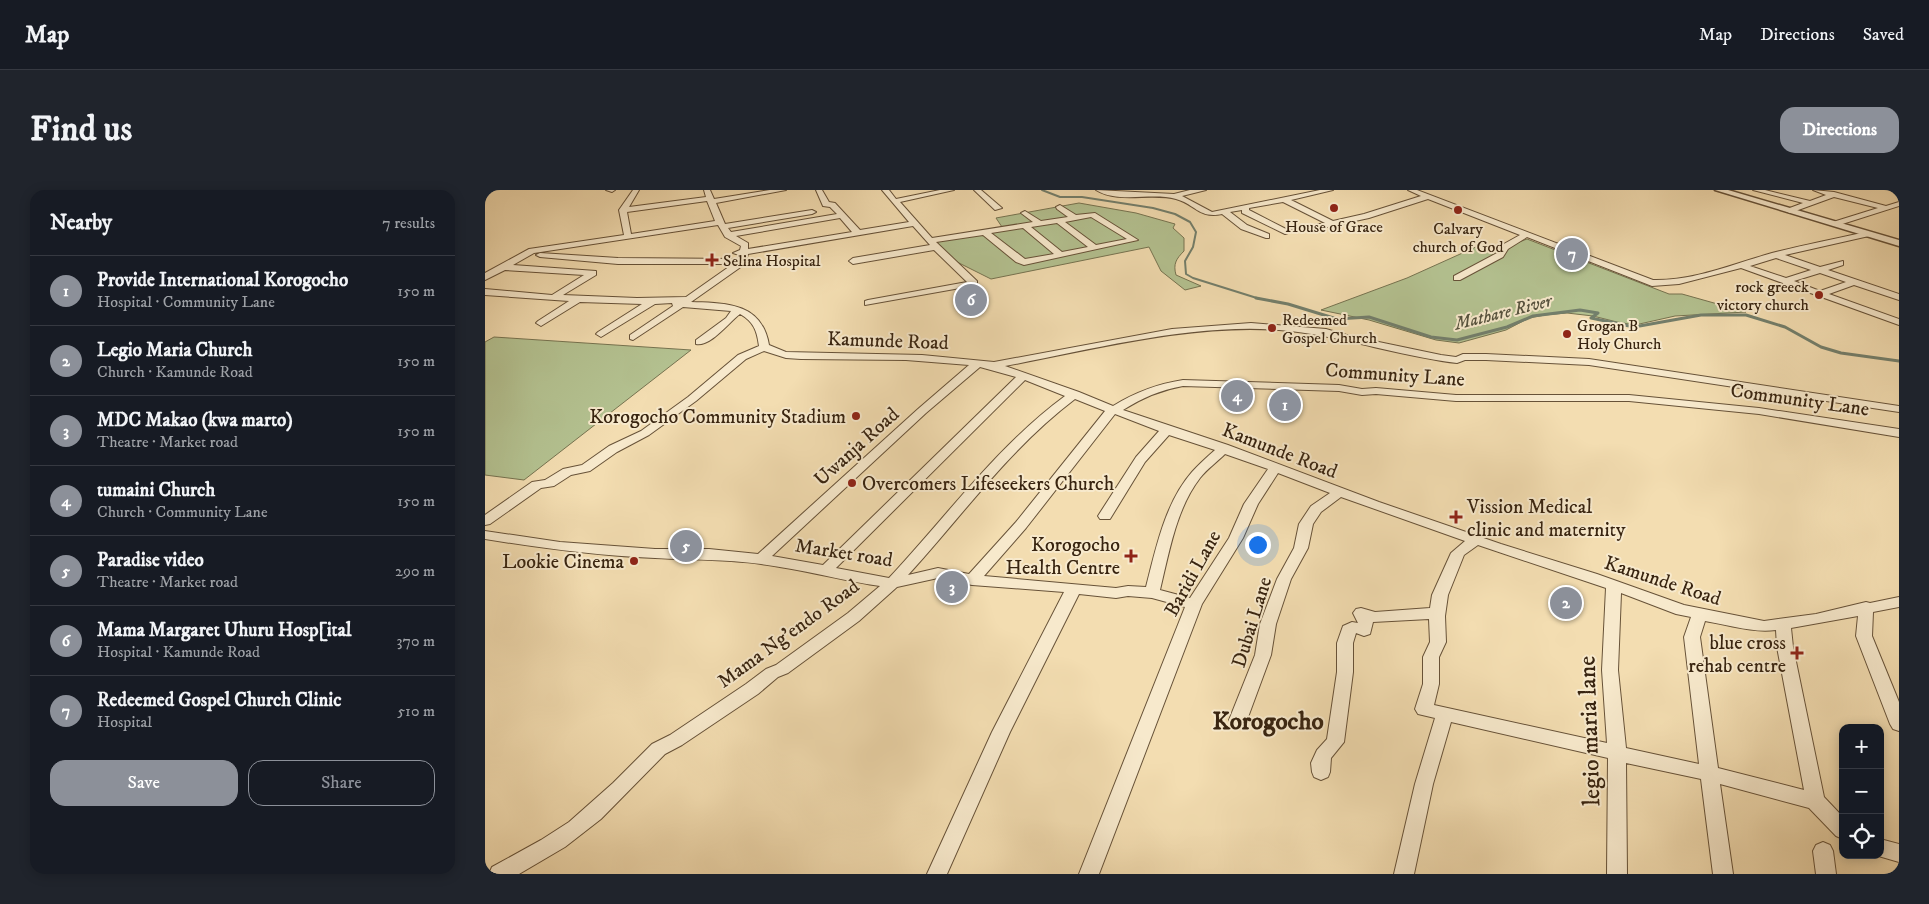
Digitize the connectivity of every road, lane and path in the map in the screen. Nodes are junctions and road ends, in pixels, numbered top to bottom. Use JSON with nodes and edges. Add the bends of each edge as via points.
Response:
{"nodes":[{"id":1,"x":636,"y":190,"type":"edge"},
{"id":2,"x":783,"y":190,"type":"edge"},
{"id":3,"x":819,"y":190,"type":"edge"},
{"id":4,"x":885,"y":190,"type":"edge"},
{"id":5,"x":951,"y":190,"type":"edge"},
{"id":6,"x":977,"y":190,"type":"edge"},
{"id":7,"x":1099,"y":190,"type":"edge"},
{"id":8,"x":1203,"y":190,"type":"edge"},
{"id":9,"x":1329,"y":190,"type":"edge"},
{"id":10,"x":1411,"y":190,"type":"edge"},
{"id":11,"x":1719,"y":190,"type":"edge"},
{"id":12,"x":1756,"y":190,"type":"edge"},
{"id":13,"x":1816,"y":190,"type":"edge"},
{"id":14,"x":1845,"y":190,"type":"edge"},
{"id":15,"x":1772,"y":194,"type":"junction"},
{"id":16,"x":1833,"y":194,"type":"junction"},
{"id":17,"x":710,"y":197,"type":"edge"},
{"id":18,"x":1175,"y":197,"type":"junction"},
{"id":19,"x":1427,"y":197,"type":"junction"},
{"id":20,"x":950,"y":198,"type":"dead end"},
{"id":21,"x":1284,"y":199,"type":"junction"},
{"id":22,"x":898,"y":201,"type":"junction"},
{"id":23,"x":1755,"y":201,"type":"junction"},
{"id":24,"x":1811,"y":203,"type":"junction"},
{"id":25,"x":1899,"y":204,"type":"edge"},
{"id":26,"x":1060,"y":207,"type":"dead end"},
{"id":27,"x":1246,"y":207,"type":"junction"},
{"id":28,"x":835,"y":208,"type":"junction"},
{"id":29,"x":998,"y":208,"type":"dead end"},
{"id":30,"x":1885,"y":208,"type":"junction"},
{"id":31,"x":623,"y":210,"type":"junction"},
{"id":32,"x":1207,"y":210,"type":"dead end"},
{"id":33,"x":1223,"y":211,"type":"junction"},
{"id":34,"x":1790,"y":211,"type":"junction"},
{"id":35,"x":1025,"y":213,"type":"dead end"},
{"id":36,"x":841,"y":216,"type":"junction"},
{"id":37,"x":1075,"y":218,"type":"junction"},
{"id":38,"x":1059,"y":220,"type":"junction"},
{"id":39,"x":1330,"y":223,"type":"junction"},
{"id":40,"x":913,"y":224,"type":"junction"},
{"id":41,"x":1040,"y":224,"type":"junction"},
{"id":42,"x":1836,"y":224,"type":"junction"},
{"id":43,"x":721,"y":225,"type":"junction"},
{"id":44,"x":1025,"y":226,"type":"junction"},
{"id":45,"x":1318,"y":227,"type":"dead end"},
{"id":46,"x":1291,"y":231,"type":"dead end"},
{"id":47,"x":985,"y":232,"type":"junction"},
{"id":48,"x":858,"y":233,"type":"junction"},
{"id":49,"x":1866,"y":234,"type":"junction"},
{"id":50,"x":728,"y":235,"type":"junction"},
{"id":51,"x":1525,"y":235,"type":"junction"},
{"id":52,"x":1266,"y":236,"type":"dead end"},
{"id":53,"x":628,"y":237,"type":"junction"},
{"id":54,"x":1899,"y":243,"type":"edge"},
{"id":55,"x":933,"y":244,"type":"junction"},
{"id":56,"x":1095,"y":248,"type":"junction"},
{"id":57,"x":745,"y":250,"type":"junction"},
{"id":58,"x":529,"y":254,"type":"junction"},
{"id":59,"x":1061,"y":255,"type":"junction"},
{"id":60,"x":1776,"y":255,"type":"junction"},
{"id":61,"x":853,"y":261,"type":"dead end"},
{"id":62,"x":742,"y":262,"type":"junction"},
{"id":63,"x":1840,"y":263,"type":"dead end"},
{"id":64,"x":1740,"y":264,"type":"junction"},
{"id":65,"x":500,"y":267,"type":"junction"},
{"id":66,"x":1821,"y":269,"type":"junction"},
{"id":67,"x":485,"y":276,"type":"edge"},
{"id":68,"x":1457,"y":278,"type":"dead end"},
{"id":69,"x":1856,"y":281,"type":"junction"},
{"id":70,"x":1785,"y":282,"type":"junction"},
{"id":71,"x":485,"y":292,"type":"edge"},
{"id":72,"x":1819,"y":294,"type":"junction"},
{"id":73,"x":1899,"y":297,"type":"edge"},
{"id":74,"x":553,"y":298,"type":"junction"},
{"id":75,"x":580,"y":298,"type":"junction"},
{"id":76,"x":651,"y":302,"type":"junction"},
{"id":77,"x":684,"y":302,"type":"junction"},
{"id":78,"x":868,"y":303,"type":"dead end"},
{"id":79,"x":739,"y":310,"type":"junction"},
{"id":80,"x":1899,"y":322,"type":"edge"},
{"id":81,"x":541,"y":323,"type":"dead end"},
{"id":82,"x":601,"y":334,"type":"dead end"},
{"id":83,"x":633,"y":338,"type":"dead end"},
{"id":84,"x":700,"y":342,"type":"dead end"},
{"id":85,"x":764,"y":347,"type":"junction"},
{"id":86,"x":978,"y":363,"type":"junction"},
{"id":87,"x":1023,"y":376,"type":"junction"},
{"id":88,"x":1075,"y":394,"type":"junction"},
{"id":89,"x":1113,"y":410,"type":"junction"},
{"id":90,"x":1899,"y":410,"type":"edge"},
{"id":91,"x":1167,"y":430,"type":"junction"},
{"id":92,"x":1899,"y":433,"type":"edge"},
{"id":93,"x":1225,"y":448,"type":"junction"},
{"id":94,"x":1275,"y":467,"type":"junction"},
{"id":95,"x":1340,"y":492,"type":"junction"},
{"id":96,"x":1105,"y":516,"type":"dead end"},
{"id":97,"x":485,"y":521,"type":"edge"},
{"id":98,"x":485,"y":535,"type":"edge"},
{"id":99,"x":1476,"y":540,"type":"junction"},
{"id":100,"x":761,"y":558,"type":"junction"},
{"id":101,"x":826,"y":570,"type":"junction"},
{"id":102,"x":972,"y":580,"type":"junction"},
{"id":103,"x":893,"y":583,"type":"junction"},
{"id":104,"x":1614,"y":586,"type":"junction"},
{"id":105,"x":1074,"y":588,"type":"junction"},
{"id":106,"x":1152,"y":593,"type":"junction"},
{"id":107,"x":1899,"y":602,"type":"edge"},
{"id":108,"x":1194,"y":604,"type":"junction"},
{"id":109,"x":1866,"y":608,"type":"junction"},
{"id":110,"x":1700,"y":614,"type":"junction"},
{"id":111,"x":1437,"y":616,"type":"junction"},
{"id":112,"x":1783,"y":623,"type":"junction"},
{"id":113,"x":1445,"y":714,"type":"junction"},
{"id":114,"x":1239,"y":720,"type":"dead end"},
{"id":115,"x":1899,"y":724,"type":"edge"},
{"id":116,"x":1617,"y":753,"type":"junction"},
{"id":117,"x":1321,"y":772,"type":"dead end"},
{"id":118,"x":1709,"y":773,"type":"junction"},
{"id":119,"x":1815,"y":801,"type":"junction"},
{"id":120,"x":1839,"y":826,"type":"edge"},
{"id":121,"x":1884,"y":849,"type":"edge"},
{"id":122,"x":1823,"y":851,"type":"dead end"},
{"id":123,"x":1899,"y":853,"type":"edge"},
{"id":124,"x":499,"y":874,"type":"edge"},
{"id":125,"x":937,"y":874,"type":"edge"},
{"id":126,"x":1089,"y":874,"type":"edge"},
{"id":127,"x":1404,"y":874,"type":"edge"},
{"id":128,"x":1617,"y":874,"type":"edge"},
{"id":129,"x":1723,"y":874,"type":"edge"},
{"id":130,"x":1826,"y":874,"type":"edge"}],
"edges":[{"from":1,"to":31,"type":"street"},
{"from":2,"to":17,"type":"street"},
{"from":3,"to":28,"type":"street","via":[[826,204]]},
{"from":4,"to":22,"type":"street"},
{"from":5,"to":22,"type":"street"},
{"from":6,"to":29,"type":"street"},
{"from":7,"to":18,"type":"street"},
{"from":8,"to":18,"type":"street"},
{"from":9,"to":21,"type":"street"},
{"from":10,"to":19,"type":"street"},
{"from":11,"to":23,"type":"street"},
{"from":12,"to":15,"type":"street"},
{"from":13,"to":16,"type":"street"},
{"from":14,"to":16,"type":"street"},
{"from":15,"to":23,"type":"street"},
{"from":15,"to":24,"type":"street"},
{"from":16,"to":24,"type":"street"},
{"from":16,"to":30,"type":"street"},
{"from":17,"to":31,"type":"street"},
{"from":17,"to":43,"type":"street"},
{"from":18,"to":32,"type":"street"},
{"from":18,"to":33,"type":"street","via":[[1211,214]]},
{"from":19,"to":39,"type":"street","via":[[1366,216]]},
{"from":19,"to":51,"type":"street"},
{"from":20,"to":22,"type":"street"},
{"from":21,"to":27,"type":"street"},
{"from":21,"to":39,"type":"street"},
{"from":22,"to":40,"type":"street"},
{"from":23,"to":34,"type":"street"},
{"from":24,"to":34,"type":"street"},
{"from":25,"to":30,"type":"street"},
{"from":26,"to":37,"type":"street"},
{"from":27,"to":33,"type":"street"},
{"from":27,"to":46,"type":"street","via":[[1245,210],[1285,232]]},
{"from":28,"to":36,"type":"street"},
{"from":28,"to":43,"type":"street"},
{"from":30,"to":42,"type":"street"},
{"from":31,"to":53,"type":"street"},
{"from":33,"to":52,"type":"street","via":[[1244,227]]},
{"from":34,"to":42,"type":"street"},
{"from":35,"to":41,"type":"street"},
{"from":36,"to":48,"type":"street"},
{"from":36,"to":50,"type":"street"},
{"from":37,"to":38,"type":"street"},
{"from":37,"to":56,"type":"street","via":[[1095,215],[1134,240]]},
{"from":38,"to":41,"type":"street"},
{"from":38,"to":56,"type":"street"},
{"from":39,"to":45,"type":"street"},
{"from":40,"to":48,"type":"street"},
{"from":40,"to":55,"type":"street"},
{"from":41,"to":44,"type":"street"},
{"from":42,"to":49,"type":"street"},
{"from":43,"to":50,"type":"street"},
{"from":43,"to":53,"type":"street"},
{"from":44,"to":47,"type":"street"},
{"from":44,"to":59,"type":"street"},
{"from":47,"to":55,"type":"street"},
{"from":47,"to":59,"type":"street","via":[[1021,261]]},
{"from":48,"to":57,"type":"street","via":[[737,253]]},
{"from":49,"to":54,"type":"street"},
{"from":49,"to":60,"type":"street"},
{"from":50,"to":57,"type":"street","via":[[745,245]]},
{"from":51,"to":64,"type":"street","via":[[1652,283],[1681,281]]},
{"from":51,"to":68,"type":"street","via":[[1505,247],[1500,255]]},
{"from":53,"to":58,"type":"street"},
{"from":55,"to":61,"type":"street"},
{"from":55,"to":78,"type":"street","via":[[974,283]]},
{"from":56,"to":59,"type":"street"},
{"from":57,"to":62,"type":"street"},
{"from":58,"to":62,"type":"street","via":[[618,261]]},
{"from":58,"to":65,"type":"street"},
{"from":60,"to":64,"type":"street"},
{"from":60,"to":66,"type":"street"},
{"from":62,"to":77,"type":"street"},
{"from":63,"to":66,"type":"street"},
{"from":64,"to":70,"type":"street"},
{"from":65,"to":67,"type":"street"},
{"from":65,"to":74,"type":"street","via":[[593,272]]},
{"from":66,"to":69,"type":"street"},
{"from":66,"to":70,"type":"street"},
{"from":69,"to":72,"type":"street"},
{"from":69,"to":73,"type":"street"},
{"from":70,"to":72,"type":"street"},
{"from":71,"to":74,"type":"street"},
{"from":72,"to":80,"type":"street"},
{"from":74,"to":75,"type":"street"},
{"from":75,"to":76,"type":"street"},
{"from":75,"to":81,"type":"street"},
{"from":76,"to":77,"type":"street"},
{"from":76,"to":82,"type":"street"},
{"from":77,"to":79,"type":"street"},
{"from":77,"to":83,"type":"street"},
{"from":79,"to":84,"type":"street"},
{"from":79,"to":85,"type":"street","via":[[752,317],[759,326]]},
{"from":85,"to":86,"type":"street","name":"Kamunde Road","via":[[774,353]]},
{"from":85,"to":97,"type":"street","via":[[742,357],[645,433],[613,449],[586,468],[537,485]]},
{"from":86,"to":87,"type":"street","name":"Kamunde Road"},
{"from":86,"to":90,"type":"street","via":[[994,365],[1172,332],[1277,326],[1325,332],[1441,358],[1589,362],[1803,392]]},
{"from":86,"to":100,"type":"street","name":"Uwanja Road"},
{"from":87,"to":88,"type":"street","name":"Kamunde Road"},
{"from":87,"to":101,"type":"street"},
{"from":88,"to":89,"type":"street","name":"Kamunde Road"},
{"from":88,"to":103,"type":"street","name":"Mama Ng'endo Road","via":[[1019,440]]},
{"from":89,"to":91,"type":"street","name":"Kamunde Road"},
{"from":89,"to":92,"type":"street","name":"Community Lane","via":[[1153,388],[1168,384],[1204,383],[1339,388],[1456,398],[1629,398],[1759,411]]},
{"from":89,"to":102,"type":"street","name":"Community Lane","via":[[1021,525]]},
{"from":91,"to":93,"type":"street","name":"Kamunde Road"},
{"from":91,"to":96,"type":"street","via":[[1140,460]]},
{"from":93,"to":94,"type":"street","name":"Kamunde Road"},
{"from":93,"to":106,"type":"street","via":[[1195,476],[1186,491],[1168,535]]},
{"from":94,"to":95,"type":"street","name":"Kamunde Road"},
{"from":94,"to":108,"type":"street","name":"Baridi Lane","via":[[1251,504],[1236,538]]},
{"from":95,"to":99,"type":"street","name":"Kamunde Road"},
{"from":95,"to":114,"type":"street","name":"Dubai Lane","via":[[1316,509],[1307,524],[1301,548],[1284,579],[1268,624],[1263,656]]},
{"from":98,"to":100,"type":"street","name":"Market road","via":[[560,546],[655,554]]},
{"from":99,"to":104,"type":"street","name":"Kamunde Road"},
{"from":99,"to":111,"type":"street","via":[[1458,553],[1440,595]]},
{"from":100,"to":101,"type":"street","name":"Market road"},
{"from":101,"to":103,"type":"street","name":"Market road"},
{"from":102,"to":103,"type":"street","name":"Market road","via":[[938,573]]},
{"from":102,"to":105,"type":"street","name":"Market road"},
{"from":103,"to":124,"type":"street","name":"Mama Ng'endo Road","via":[[863,610],[782,669],[649,756],[645,764],[576,827]]},
{"from":104,"to":110,"type":"street","name":"Kamunde Road"},
{"from":104,"to":116,"type":"street","name":"legio maria lane","via":[[1610,670]]},
{"from":105,"to":106,"type":"street","name":"Market road","via":[[1116,594]]},
{"from":105,"to":125,"type":"street","via":[[1001,732]]},
{"from":106,"to":108,"type":"street","name":"Market road"},
{"from":107,"to":109,"type":"street","name":"Kamunde Road"},
{"from":108,"to":126,"type":"street","name":"Baridi Lane"},
{"from":109,"to":112,"type":"street","name":"Kamunde Road"},
{"from":109,"to":115,"type":"street","via":[[1864,636]]},
{"from":110,"to":112,"type":"street","name":"Kamunde Road","via":[[1764,626]]},
{"from":110,"to":118,"type":"street","via":[[1692,637]]},
{"from":111,"to":113,"type":"street","via":[[1438,642],[1431,657],[1431,684],[1424,709]]},
{"from":111,"to":117,"type":"street","via":[[1429,612],[1375,617],[1361,613],[1366,623],[1365,630],[1352,627],[1347,634],[1335,742],[1326,749],[1319,763]]},
{"from":112,"to":119,"type":"street"},
{"from":113,"to":116,"type":"street"},
{"from":113,"to":127,"type":"street","via":[[1424,784]]},
{"from":116,"to":118,"type":"street"},
{"from":116,"to":128,"type":"street","name":"legio maria lane"},
{"from":118,"to":119,"type":"street"},
{"from":118,"to":129,"type":"street"},
{"from":119,"to":120,"type":"street"},
{"from":121,"to":123,"type":"street"},
{"from":122,"to":130,"type":"street"}]}
